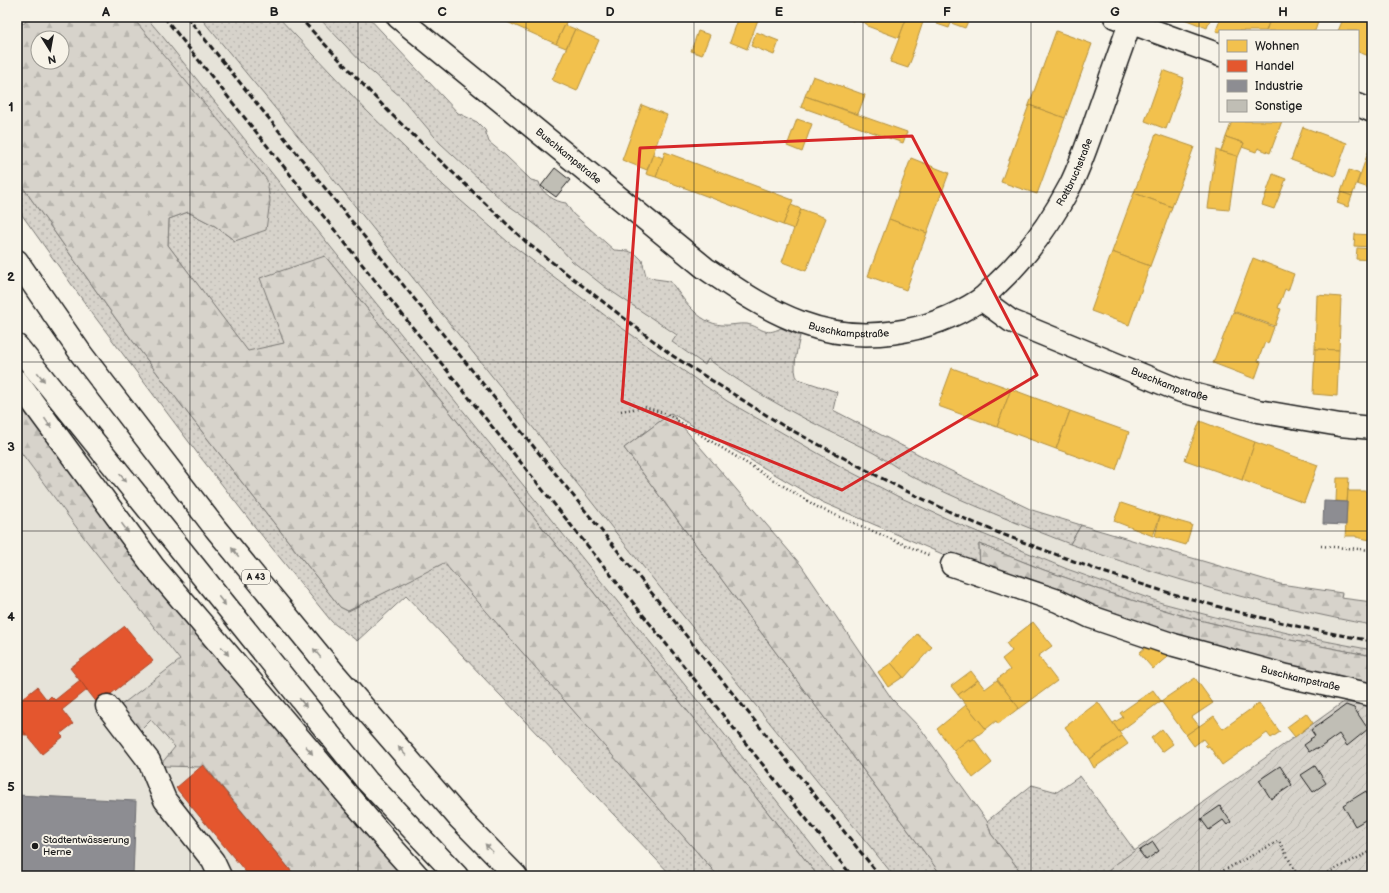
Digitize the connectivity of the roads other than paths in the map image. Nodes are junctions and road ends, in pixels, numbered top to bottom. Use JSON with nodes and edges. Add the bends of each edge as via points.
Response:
{"nodes":[{"id":1,"x":398,"y":17,"type":"edge"},
{"id":2,"x":1123,"y":20,"type":"edge"},
{"id":3,"x":1219,"y":55,"type":"edge"},
{"id":4,"x":1359,"y":105,"type":"edge"},
{"id":5,"x":1372,"y":110,"type":"edge"},
{"id":6,"x":17,"y":261,"type":"edge"},
{"id":7,"x":981,"y":299,"type":"junction"},
{"id":8,"x":17,"y":346,"type":"edge"},
{"id":9,"x":17,"y":381,"type":"edge"},
{"id":10,"x":1372,"y":428,"type":"edge"},
{"id":11,"x":952,"y":565,"type":"road end"},
{"id":12,"x":1372,"y":695,"type":"edge"},
{"id":13,"x":107,"y":706,"type":"dead end"},
{"id":14,"x":220,"y":876,"type":"edge"},
{"id":15,"x":418,"y":876,"type":"edge"},
{"id":16,"x":456,"y":876,"type":"edge"},
{"id":17,"x":516,"y":876,"type":"edge"}],
"edges":[{"from":1,"to":7,"type":"main road","name":"Buschkampstraße","via":[[705,268],[744,295],[776,312],[832,332],[865,335],[893,333],[926,326]]},
{"from":2,"to":3,"type":"main road","name":"Rottbruchstraße"},
{"from":2,"to":7,"type":"main road","name":"Rottbruchstraße","via":[[1082,159],[1070,186],[1036,240],[1014,268]]},
{"from":4,"to":5,"type":"main road"},
{"from":17,"to":6,"type":"main road","number":"A 43","one_way":true,"via":[[460,819],[334,673],[220,534],[82,354]]},
{"from":7,"to":10,"type":"main road","name":"Buschkampstraße","via":[[1011,321],[1181,391],[1258,411]]},
{"from":8,"to":16,"type":"main road","one_way":true,"via":[[367,781]]},
{"from":9,"to":15,"type":"main road","one_way":true,"via":[[153,566]]},
{"from":11,"to":12,"type":"main road","name":"Buschkampstraße","via":[[1058,601],[1091,617],[1189,650]]},
{"from":13,"to":14,"type":"main road","via":[[149,761],[166,800],[213,860]]}]}
